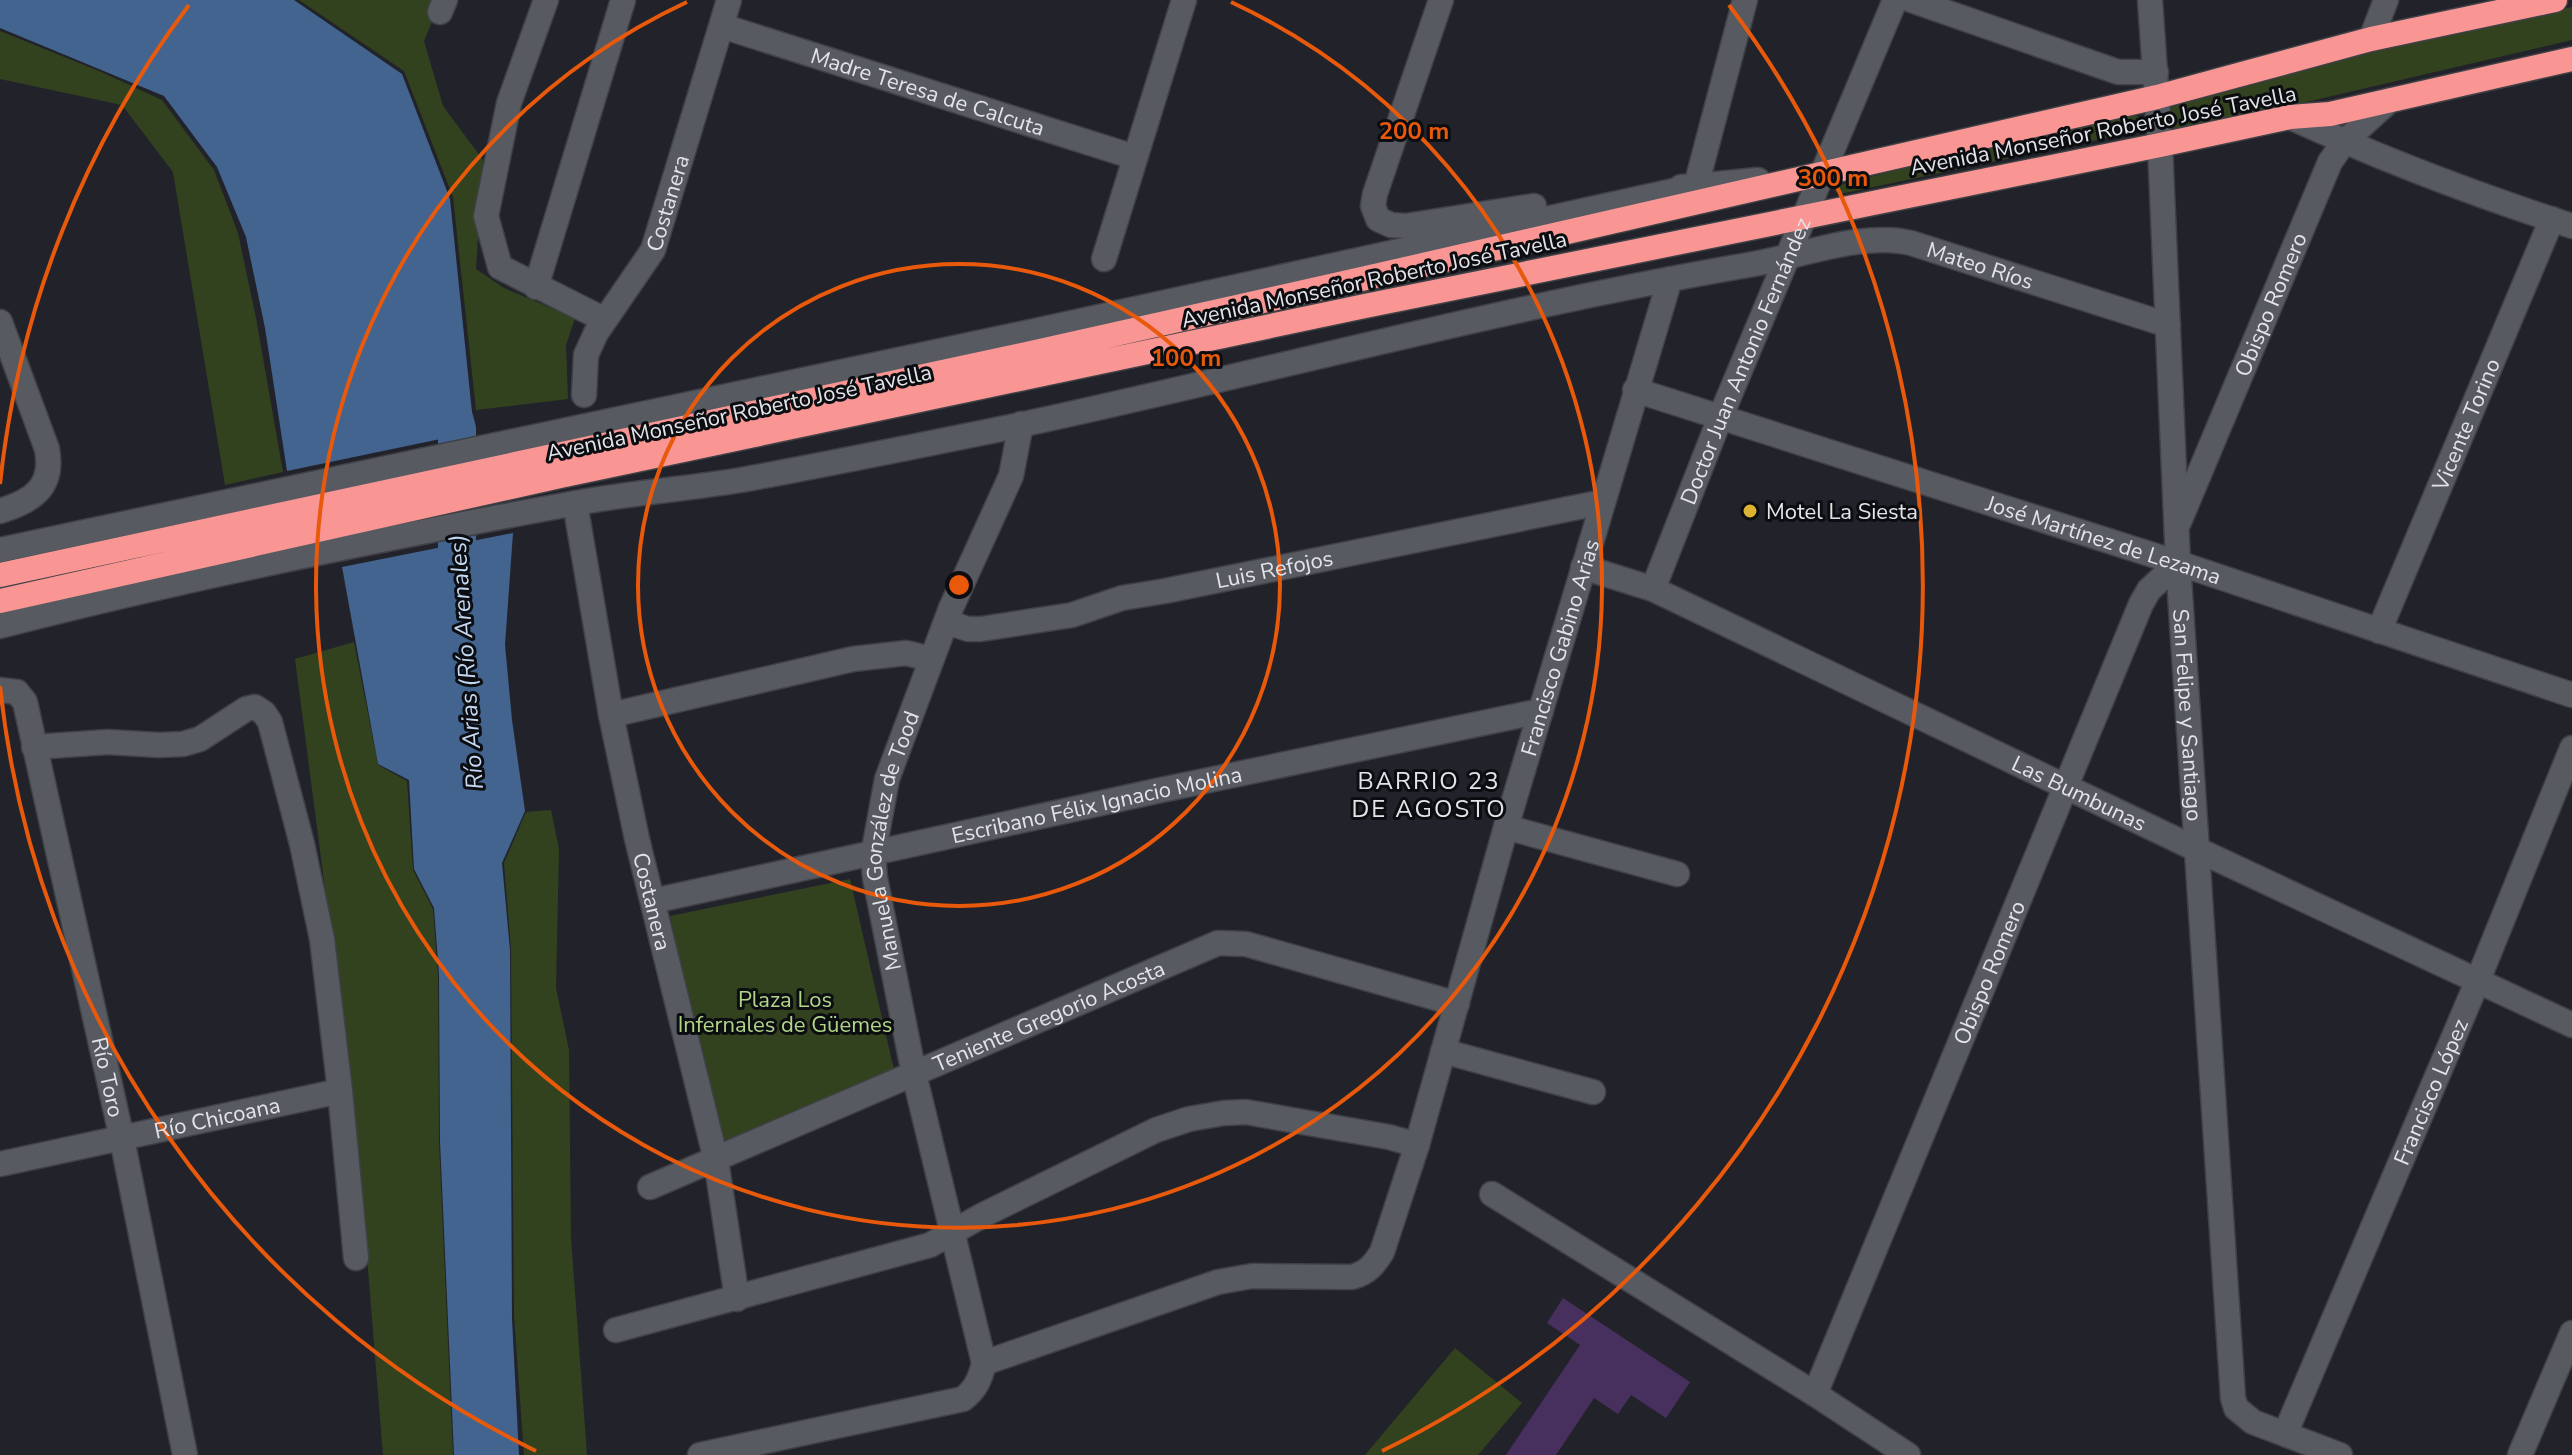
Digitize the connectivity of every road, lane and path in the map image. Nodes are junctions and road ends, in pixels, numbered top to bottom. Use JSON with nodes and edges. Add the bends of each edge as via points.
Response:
{"nodes":[{"id":1,"x":546,"y":0,"type":"edge"},
{"id":2,"x":623,"y":0,"type":"edge"},
{"id":3,"x":729,"y":0,"type":"edge"},
{"id":4,"x":1184,"y":0,"type":"edge"},
{"id":5,"x":1441,"y":0,"type":"edge"},
{"id":6,"x":1745,"y":0,"type":"edge"},
{"id":7,"x":1895,"y":0,"type":"edge"},
{"id":8,"x":1911,"y":0,"type":"edge"},
{"id":9,"x":2150,"y":0,"type":"edge"},
{"id":10,"x":2386,"y":0,"type":"edge"},
{"id":11,"x":2555,"y":0,"type":"edge"},
{"id":12,"x":722,"y":26,"type":"junction"},
{"id":13,"x":2371,"y":39,"type":"junction"},
{"id":14,"x":2572,"y":59,"type":"edge"},
{"id":15,"x":2156,"y":72,"type":"junction"},
{"id":16,"x":2157,"y":97,"type":"junction"},
{"id":17,"x":2390,"y":100,"type":"junction"},
{"id":18,"x":2290,"y":117,"type":"junction"},
{"id":19,"x":2344,"y":142,"type":"junction"},
{"id":20,"x":2160,"y":145,"type":"junction"},
{"id":21,"x":1134,"y":157,"type":"junction"},
{"id":22,"x":1824,"y":173,"type":"junction"},
{"id":23,"x":1696,"y":186,"type":"junction"},
{"id":24,"x":1807,"y":215,"type":"junction"},
{"id":25,"x":2562,"y":222,"type":"edge"},
{"id":26,"x":1789,"y":258,"type":"junction"},
{"id":27,"x":1104,"y":259,"type":"dead end"},
{"id":28,"x":1670,"y":279,"type":"junction"},
{"id":29,"x":536,"y":287,"type":"junction"},
{"id":30,"x":603,"y":319,"type":"junction"},
{"id":31,"x":0,"y":322,"type":"edge"},
{"id":32,"x":2168,"y":325,"type":"junction"},
{"id":33,"x":1635,"y":390,"type":"junction"},
{"id":34,"x":584,"y":395,"type":"dead end"},
{"id":35,"x":1720,"y":418,"type":"junction"},
{"id":36,"x":1021,"y":424,"type":"junction"},
{"id":37,"x":552,"y":456,"type":"junction"},
{"id":38,"x":1603,"y":502,"type":"junction"},
{"id":39,"x":575,"y":503,"type":"junction"},
{"id":40,"x":1,"y":505,"type":"edge"},
{"id":41,"x":208,"y":517,"type":"junction"},
{"id":42,"x":2176,"y":528,"type":"junction"},
{"id":43,"x":0,"y":550,"type":"edge"},
{"id":44,"x":2178,"y":563,"type":"junction"},
{"id":45,"x":216,"y":564,"type":"junction"},
{"id":46,"x":1583,"y":567,"type":"junction"},
{"id":47,"x":0,"y":575,"type":"edge"},
{"id":48,"x":1653,"y":589,"type":"junction"},
{"id":49,"x":0,"y":601,"type":"edge"},
{"id":50,"x":946,"y":622,"type":"junction"},
{"id":51,"x":0,"y":626,"type":"edge"},
{"id":52,"x":2379,"y":631,"type":"junction"},
{"id":53,"x":931,"y":659,"type":"junction"},
{"id":54,"x":0,"y":690,"type":"edge"},
{"id":55,"x":2572,"y":695,"type":"edge"},
{"id":56,"x":1541,"y":711,"type":"junction"},
{"id":57,"x":611,"y":715,"type":"junction"},
{"id":58,"x":34,"y":747,"type":"junction"},
{"id":59,"x":2572,"y":748,"type":"edge"},
{"id":60,"x":2065,"y":785,"type":"junction"},
{"id":61,"x":1506,"y":827,"type":"junction"},
{"id":62,"x":2196,"y":849,"type":"junction"},
{"id":63,"x":873,"y":855,"type":"junction"},
{"id":64,"x":1677,"y":874,"type":"dead end"},
{"id":65,"x":653,"y":901,"type":"junction"},
{"id":66,"x":2478,"y":980,"type":"junction"},
{"id":67,"x":1457,"y":1004,"type":"junction"},
{"id":68,"x":2572,"y":1025,"type":"edge"},
{"id":69,"x":1443,"y":1051,"type":"junction"},
{"id":70,"x":914,"y":1074,"type":"junction"},
{"id":71,"x":340,"y":1091,"type":"junction"},
{"id":72,"x":1593,"y":1092,"type":"dead end"},
{"id":73,"x":122,"y":1139,"type":"junction"},
{"id":74,"x":1417,"y":1145,"type":"junction"},
{"id":75,"x":716,"y":1160,"type":"junction"},
{"id":76,"x":0,"y":1164,"type":"edge"},
{"id":77,"x":650,"y":1187,"type":"dead end"},
{"id":78,"x":1492,"y":1194,"type":"dead end"},
{"id":79,"x":954,"y":1233,"type":"junction"},
{"id":80,"x":356,"y":1258,"type":"dead end"},
{"id":81,"x":737,"y":1299,"type":"junction"},
{"id":82,"x":616,"y":1330,"type":"dead end"},
{"id":83,"x":2572,"y":1333,"type":"edge"},
{"id":84,"x":984,"y":1363,"type":"junction"},
{"id":85,"x":1815,"y":1394,"type":"junction"},
{"id":86,"x":2285,"y":1434,"type":"junction"},
{"id":87,"x":185,"y":1455,"type":"edge"},
{"id":88,"x":700,"y":1455,"type":"edge"},
{"id":89,"x":1908,"y":1455,"type":"edge"},
{"id":90,"x":2340,"y":1455,"type":"edge"},
{"id":91,"x":2520,"y":1455,"type":"edge"}],
"edges":[{"from":1,"to":29,"type":"street","via":[[509,103],[486,216],[500,267]]},
{"from":2,"to":29,"type":"street"},
{"from":3,"to":12,"type":"street","name":"Costanera"},
{"from":4,"to":21,"type":"street"},
{"from":5,"to":23,"type":"street","via":[[1375,194],[1378,219],[1406,226],[1612,193]]},
{"from":6,"to":23,"type":"street"},
{"from":7,"to":22,"type":"street","name":"Doctor Juan Antonio Fernández"},
{"from":8,"to":15,"type":"street","via":[[2118,72]]},
{"from":9,"to":15,"type":"street","name":"San Felipe y Santiago"},
{"from":10,"to":13,"type":"street"},
{"from":11,"to":13,"type":"highway","name":"Avenida Monseñor Roberto José Tavella"},
{"from":12,"to":21,"type":"street","name":"Madre Teresa de Calcuta"},
{"from":12,"to":30,"type":"street","name":"Costanera","via":[[653,250]]},
{"from":13,"to":16,"type":"highway","name":"Avenida Monseñor Roberto José Tavella"},
{"from":14,"to":17,"type":"highway","name":"Avenida Monseñor Roberto José Tavella"},
{"from":15,"to":16,"type":"street","name":"San Felipe y Santiago"},
{"from":16,"to":20,"type":"street","name":"San Felipe y Santiago"},
{"from":16,"to":22,"type":"highway","name":"Avenida Monseñor Roberto José Tavella"},
{"from":17,"to":18,"type":"highway","name":"Avenida Monseñor Roberto José Tavella"},
{"from":17,"to":19,"type":"street","name":"Obispo Romero"},
{"from":18,"to":19,"type":"street"},
{"from":18,"to":20,"type":"highway","name":"Avenida Monseñor Roberto José Tavella"},
{"from":19,"to":25,"type":"street"},
{"from":19,"to":42,"type":"street","name":"Obispo Romero","via":[[2322,179]]},
{"from":20,"to":24,"type":"highway","name":"Avenida Monseñor Roberto José Tavella"},
{"from":20,"to":32,"type":"street","name":"San Felipe y Santiago"},
{"from":21,"to":27,"type":"street"},
{"from":22,"to":23,"type":"street"},
{"from":22,"to":24,"type":"street","name":"Doctor Juan Antonio Fernández"},
{"from":22,"to":37,"type":"highway","name":"Avenida Monseñor Roberto José Tavella","via":[[1056,348]]},
{"from":23,"to":37,"type":"street"},
{"from":24,"to":26,"type":"street","name":"Doctor Juan Antonio Fernández"},
{"from":24,"to":37,"type":"highway","name":"Avenida Monseñor Roberto José Tavella"},
{"from":25,"to":52,"type":"street","name":"Vicente Torino"},
{"from":26,"to":28,"type":"street","name":"Mateo Ríos"},
{"from":26,"to":32,"type":"street","name":"Mateo Ríos","via":[[1893,238]]},
{"from":26,"to":35,"type":"street","name":"Doctor Juan Antonio Fernández"},
{"from":28,"to":33,"type":"street","name":"Francisco Gabino Arias"},
{"from":28,"to":36,"type":"street","name":"Mateo Ríos"},
{"from":29,"to":30,"type":"street"},
{"from":30,"to":34,"type":"street","name":"Costanera","via":[[586,355]]},
{"from":31,"to":40,"type":"street","via":[[50,465],[45,484],[34,495],[17,506]]},
{"from":32,"to":42,"type":"street","name":"San Felipe y Santiago"},
{"from":33,"to":35,"type":"street","name":"José Martínez de Lezama"},
{"from":33,"to":38,"type":"street","name":"Francisco Gabino Arias"},
{"from":35,"to":44,"type":"street","name":"José Martínez de Lezama"},
{"from":35,"to":48,"type":"street","name":"Doctor Juan Antonio Fernández"},
{"from":36,"to":39,"type":"street","name":"Mateo Ríos","via":[[738,480]]},
{"from":36,"to":50,"type":"street","name":"Manuela González de Tood","via":[[1011,476]]},
{"from":37,"to":41,"type":"highway","name":"Avenida Monseñor Roberto José Tavella"},
{"from":37,"to":45,"type":"highway","name":"Avenida Monseñor Roberto José Tavella"},
{"from":38,"to":46,"type":"street","name":"Francisco Gabino Arias"},
{"from":38,"to":50,"type":"street","name":"Luis Refojos","via":[[1122,598],[1072,615],[968,629]]},
{"from":39,"to":45,"type":"street","name":"Mateo Ríos"},
{"from":39,"to":57,"type":"street","name":"Costanera"},
{"from":41,"to":43,"type":"street"},
{"from":41,"to":47,"type":"highway","name":"Avenida Monseñor Roberto José Tavella"},
{"from":42,"to":44,"type":"street","name":"San Felipe y Santiago"},
{"from":44,"to":52,"type":"street","name":"José Martínez de Lezama"},
{"from":44,"to":60,"type":"street","name":"Obispo Romero","via":[[2141,604]]},
{"from":44,"to":62,"type":"street","name":"San Felipe y Santiago"},
{"from":45,"to":49,"type":"highway","name":"Avenida Monseñor Roberto José Tavella"},
{"from":45,"to":51,"type":"street","name":"Mateo Ríos"},
{"from":46,"to":48,"type":"street","name":"Las Bumbunas"},
{"from":46,"to":56,"type":"street","name":"Francisco Gabino Arias"},
{"from":48,"to":60,"type":"street","name":"Las Bumbunas"},
{"from":50,"to":53,"type":"street","name":"Manuela González de Tood"},
{"from":52,"to":55,"type":"street","name":"José Martínez de Lezama"},
{"from":53,"to":57,"type":"street","via":[[906,653],[853,659]]},
{"from":53,"to":63,"type":"street","name":"Manuela González de Tood","via":[[887,779]]},
{"from":54,"to":58,"type":"street","name":"Río Toro","via":[[17,692],[25,702]]},
{"from":56,"to":61,"type":"street","name":"Francisco Gabino Arias"},
{"from":56,"to":63,"type":"street","name":"Escribano Félix Ignacio Molina"},
{"from":57,"to":65,"type":"street","name":"Costanera"},
{"from":58,"to":71,"type":"street","via":[[183,744],[246,709],[264,713],[314,895]]},
{"from":58,"to":73,"type":"street","name":"Río Toro"},
{"from":59,"to":66,"type":"street","name":"Francisco López"},
{"from":60,"to":62,"type":"street","name":"Las Bumbunas"},
{"from":60,"to":85,"type":"street","name":"Obispo Romero"},
{"from":61,"to":64,"type":"street"},
{"from":61,"to":67,"type":"street","name":"Francisco Gabino Arias"},
{"from":62,"to":66,"type":"street","name":"Las Bumbunas"},
{"from":62,"to":86,"type":"street","name":"San Felipe y Santiago","via":[[2233,1398],[2236,1408],[2253,1422]]},
{"from":63,"to":65,"type":"street","name":"Escribano Félix Ignacio Molina"},
{"from":63,"to":70,"type":"street","name":"Manuela González de Tood"},
{"from":65,"to":75,"type":"street","name":"Costanera"},
{"from":66,"to":68,"type":"street","name":"Las Bumbunas"},
{"from":66,"to":86,"type":"street","name":"Francisco López"},
{"from":67,"to":69,"type":"street","name":"Francisco Gabino Arias"},
{"from":67,"to":70,"type":"street","name":"Teniente Gregorio Acosta","via":[[1246,944],[1218,943]]},
{"from":69,"to":72,"type":"street"},
{"from":69,"to":74,"type":"street","name":"Francisco Gabino Arias"},
{"from":70,"to":75,"type":"street","name":"Teniente Gregorio Acosta"},
{"from":70,"to":79,"type":"street","name":"Manuela González de Tood"},
{"from":71,"to":73,"type":"street","name":"Río Chicoana"},
{"from":71,"to":80,"type":"street"},
{"from":73,"to":76,"type":"street","name":"Río Chicoana"},
{"from":73,"to":87,"type":"street","name":"Río Toro"},
{"from":74,"to":79,"type":"street","via":[[1246,1112],[1189,1119],[1156,1130]]},
{"from":74,"to":84,"type":"street","name":"Francisco Gabino Arias","via":[[1382,1252],[1371,1268],[1352,1277],[1233,1278]]},
{"from":75,"to":77,"type":"street","name":"Teniente Gregorio Acosta"},
{"from":75,"to":81,"type":"street","name":"Costanera"},
{"from":78,"to":85,"type":"street"},
{"from":79,"to":81,"type":"street","via":[[930,1245]]},
{"from":79,"to":84,"type":"street","name":"Manuela González de Tood"},
{"from":81,"to":82,"type":"street"},
{"from":83,"to":91,"type":"street"},
{"from":84,"to":88,"type":"street","via":[[973,1391],[963,1399]]},
{"from":85,"to":89,"type":"street"},
{"from":86,"to":90,"type":"street"}]}
